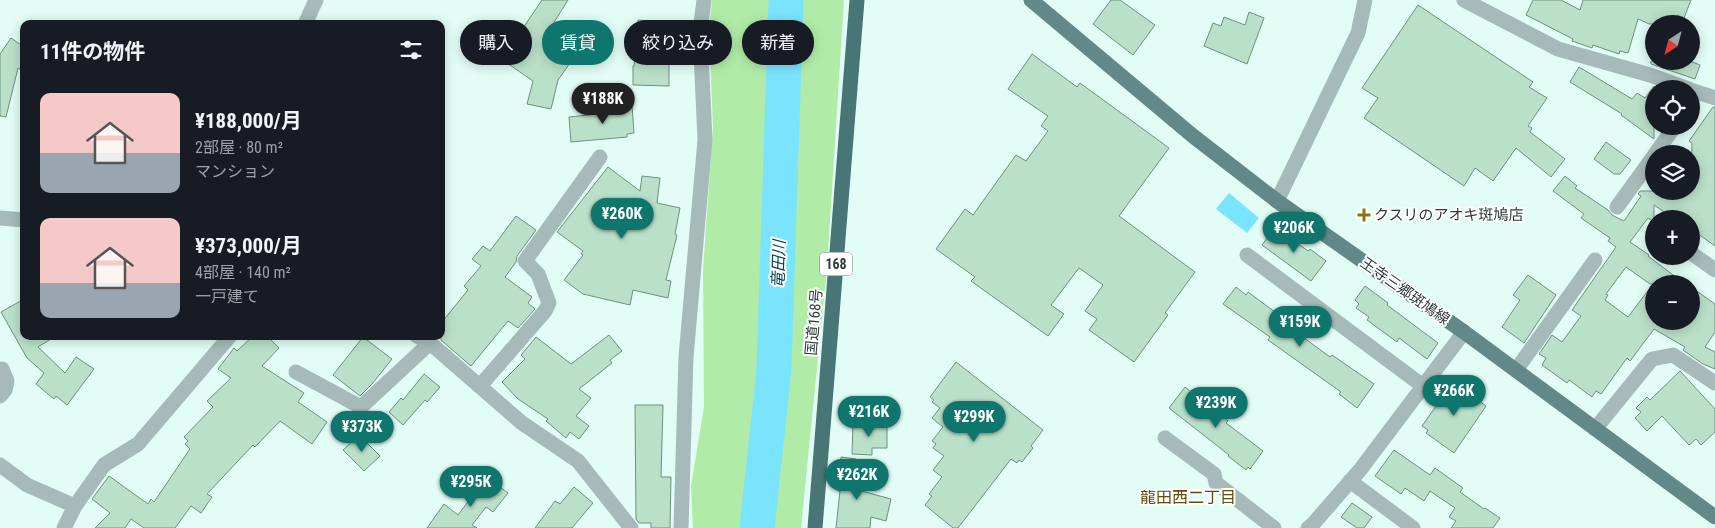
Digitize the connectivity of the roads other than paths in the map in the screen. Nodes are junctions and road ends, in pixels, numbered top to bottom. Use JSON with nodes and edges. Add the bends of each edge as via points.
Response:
{"nodes":[{"id":1,"x":316,"y":0,"type":"edge"},
{"id":2,"x":704,"y":0,"type":"edge"},
{"id":3,"x":858,"y":0,"type":"edge"},
{"id":4,"x":1031,"y":0,"type":"edge"},
{"id":5,"x":1365,"y":0,"type":"edge"},
{"id":6,"x":1464,"y":0,"type":"edge"},
{"id":7,"x":307,"y":20,"type":"edge"},
{"id":8,"x":1661,"y":80,"type":"edge"},
{"id":9,"x":1700,"y":95,"type":"edge"},
{"id":10,"x":1715,"y":98,"type":"edge"},
{"id":11,"x":600,"y":157,"type":"dead end"},
{"id":12,"x":1645,"y":169,"type":"edge"},
{"id":13,"x":1278,"y":201,"type":"junction"},
{"id":14,"x":1617,"y":207,"type":"dead end"},
{"id":15,"x":0,"y":218,"type":"edge"},
{"id":16,"x":20,"y":220,"type":"edge"},
{"id":17,"x":1247,"y":256,"type":"dead end"},
{"id":18,"x":1700,"y":259,"type":"edge"},
{"id":19,"x":1595,"y":260,"type":"dead end"},
{"id":20,"x":1715,"y":270,"type":"edge"},
{"id":21,"x":1464,"y":332,"type":"junction"},
{"id":22,"x":227,"y":340,"type":"edge"},
{"id":23,"x":423,"y":340,"type":"edge"},
{"id":24,"x":2,"y":370,"type":"dead end"},
{"id":25,"x":1516,"y":370,"type":"junction"},
{"id":26,"x":296,"y":372,"type":"dead end"},
{"id":27,"x":1715,"y":383,"type":"edge"},
{"id":28,"x":480,"y":386,"type":"junction"},
{"id":29,"x":1423,"y":386,"type":"junction"},
{"id":30,"x":0,"y":396,"type":"edge"},
{"id":31,"x":1595,"y":429,"type":"junction"},
{"id":32,"x":1164,"y":438,"type":"dead end"},
{"id":33,"x":0,"y":465,"type":"edge"},
{"id":34,"x":1350,"y":481,"type":"junction"},
{"id":35,"x":75,"y":506,"type":"junction"},
{"id":36,"x":1715,"y":517,"type":"edge"},
{"id":37,"x":1313,"y":527,"type":"edge"},
{"id":38,"x":64,"y":528,"type":"edge"},
{"id":39,"x":631,"y":528,"type":"edge"},
{"id":40,"x":681,"y":528,"type":"edge"},
{"id":41,"x":815,"y":528,"type":"edge"},
{"id":42,"x":1274,"y":528,"type":"edge"},
{"id":43,"x":1413,"y":528,"type":"edge"}],
"edges":[{"from":1,"to":7,"type":"street"},
{"from":2,"to":40,"type":"street","via":[[700,31],[705,140],[686,357]]},
{"from":3,"to":41,"type":"highway","name":"国道168号","number":"168"},
{"from":4,"to":13,"type":"main road","name":"王寺三郷斑鳩線","via":[[1193,136]]},
{"from":5,"to":13,"type":"street","via":[[1358,33]]},
{"from":6,"to":8,"type":"street","via":[[1558,49]]},
{"from":9,"to":10,"type":"street"},
{"from":11,"to":28,"type":"street","via":[[525,261],[538,274],[549,303],[545,311]]},
{"from":12,"to":14,"type":"street"},
{"from":13,"to":21,"type":"main road","name":"王寺三郷斑鳩線"},
{"from":15,"to":16,"type":"street"},
{"from":17,"to":29,"type":"street"},
{"from":18,"to":20,"type":"street"},
{"from":19,"to":25,"type":"street"},
{"from":21,"to":25,"type":"main road","name":"王寺三郷斑鳩線"},
{"from":21,"to":29,"type":"street"},
{"from":22,"to":35,"type":"street","via":[[138,444],[104,465]]},
{"from":23,"to":26,"type":"street","via":[[361,407]]},
{"from":23,"to":28,"type":"street"},
{"from":24,"to":30,"type":"street","via":[[8,381]]},
{"from":25,"to":31,"type":"main road","name":"王寺三郷斑鳩線"},
{"from":27,"to":31,"type":"street","via":[[1673,355],[1652,359]]},
{"from":28,"to":39,"type":"street","via":[[522,423],[578,461]]},
{"from":29,"to":34,"type":"street"},
{"from":31,"to":36,"type":"main road","name":"王寺三郷斑鳩線"},
{"from":32,"to":42,"type":"street","via":[[1214,474],[1216,483]]},
{"from":33,"to":35,"type":"street","via":[[27,485]]},
{"from":34,"to":37,"type":"street"},
{"from":34,"to":43,"type":"street"},
{"from":35,"to":38,"type":"street"}]}
